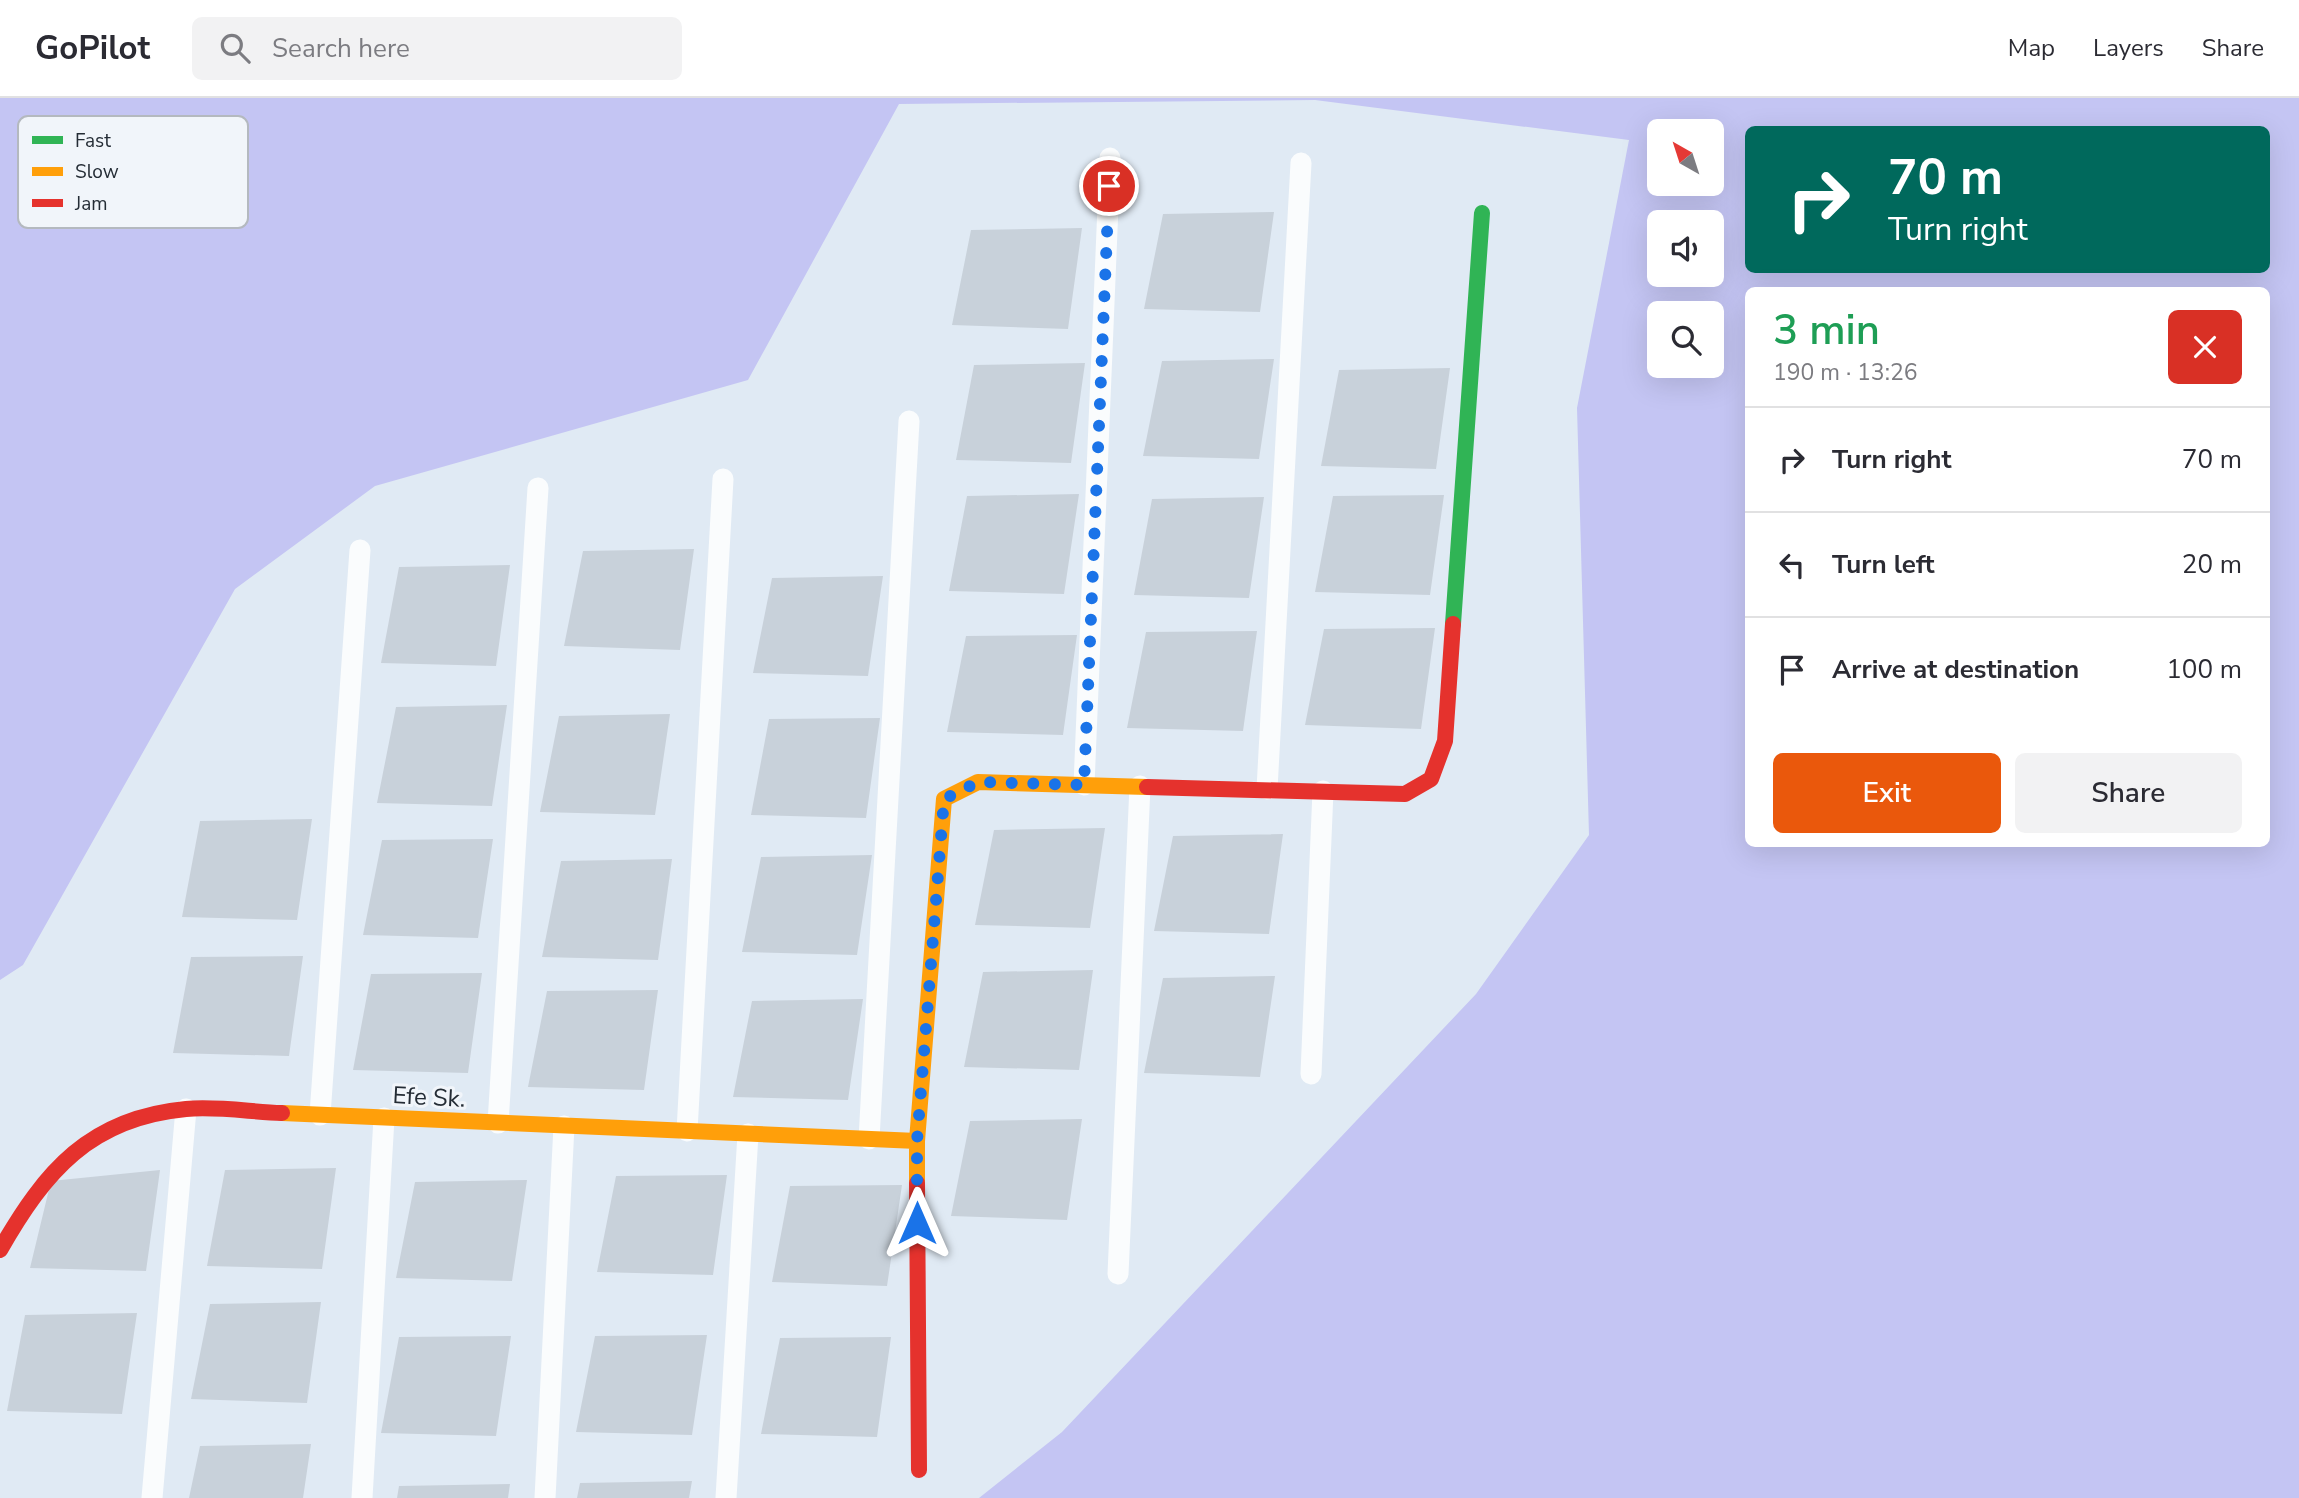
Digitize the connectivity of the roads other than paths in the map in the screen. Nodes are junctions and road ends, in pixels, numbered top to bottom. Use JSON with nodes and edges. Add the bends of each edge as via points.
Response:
{"nodes":[{"id":1,"x":1110,"y":158,"type":"dead end"},
{"id":2,"x":1301,"y":163,"type":"dead end"},
{"id":3,"x":1482,"y":213,"type":"dead end"},
{"id":4,"x":909,"y":421,"type":"dead end"},
{"id":5,"x":723,"y":479,"type":"dead end"},
{"id":6,"x":538,"y":488,"type":"dead end"},
{"id":7,"x":359,"y":550,"type":"dead end"},
{"id":8,"x":1084,"y":785,"type":"junction"},
{"id":9,"x":1140,"y":786,"type":"junction"},
{"id":10,"x":1267,"y":789,"type":"junction"},
{"id":11,"x":1323,"y":792,"type":"junction"},
{"id":12,"x":1311,"y":1074,"type":"dead end"},
{"id":13,"x":186,"y":1109,"type":"junction"},
{"id":14,"x":320,"y":1115,"type":"junction"},
{"id":15,"x":384,"y":1118,"type":"junction"},
{"id":16,"x":498,"y":1123,"type":"junction"},
{"id":17,"x":564,"y":1126,"type":"junction"},
{"id":18,"x":687,"y":1131,"type":"junction"},
{"id":19,"x":748,"y":1134,"type":"junction"},
{"id":20,"x":869,"y":1139,"type":"junction"},
{"id":21,"x":917,"y":1141,"type":"junction"},
{"id":22,"x":0,"y":1250,"type":"edge"},
{"id":23,"x":1118,"y":1274,"type":"dead end"},
{"id":24,"x":919,"y":1470,"type":"dead end"},
{"id":25,"x":152,"y":1498,"type":"edge"},
{"id":26,"x":362,"y":1498,"type":"edge"},
{"id":27,"x":545,"y":1498,"type":"edge"},
{"id":28,"x":726,"y":1498,"type":"edge"}],
"edges":[{"from":1,"to":8,"type":"lane"},
{"from":2,"to":10,"type":"lane"},
{"from":3,"to":11,"type":"street","via":[[1444,741],[1431,779],[1405,794]]},
{"from":4,"to":20,"type":"lane"},
{"from":5,"to":18,"type":"lane"},
{"from":6,"to":16,"type":"lane"},
{"from":7,"to":14,"type":"lane"},
{"from":8,"to":9,"type":"street"},
{"from":8,"to":21,"type":"street","via":[[978,782],[944,799]]},
{"from":9,"to":10,"type":"street"},
{"from":9,"to":23,"type":"lane"},
{"from":10,"to":11,"type":"street"},
{"from":11,"to":12,"type":"lane"},
{"from":13,"to":14,"type":"street","name":"Efe Sk."},
{"from":13,"to":22,"type":"street","name":"Efe Sk.","via":[[111,1126],[68,1157],[25,1206]]},
{"from":13,"to":25,"type":"lane"},
{"from":14,"to":15,"type":"street","name":"Efe Sk."},
{"from":15,"to":16,"type":"street","name":"Efe Sk."},
{"from":15,"to":26,"type":"lane"},
{"from":16,"to":17,"type":"street","name":"Efe Sk."},
{"from":17,"to":18,"type":"street","name":"Efe Sk."},
{"from":17,"to":27,"type":"lane"},
{"from":18,"to":19,"type":"street","name":"Efe Sk."},
{"from":19,"to":20,"type":"street","name":"Efe Sk."},
{"from":19,"to":28,"type":"lane"},
{"from":20,"to":21,"type":"street","name":"Efe Sk."},
{"from":21,"to":24,"type":"street"}]}
